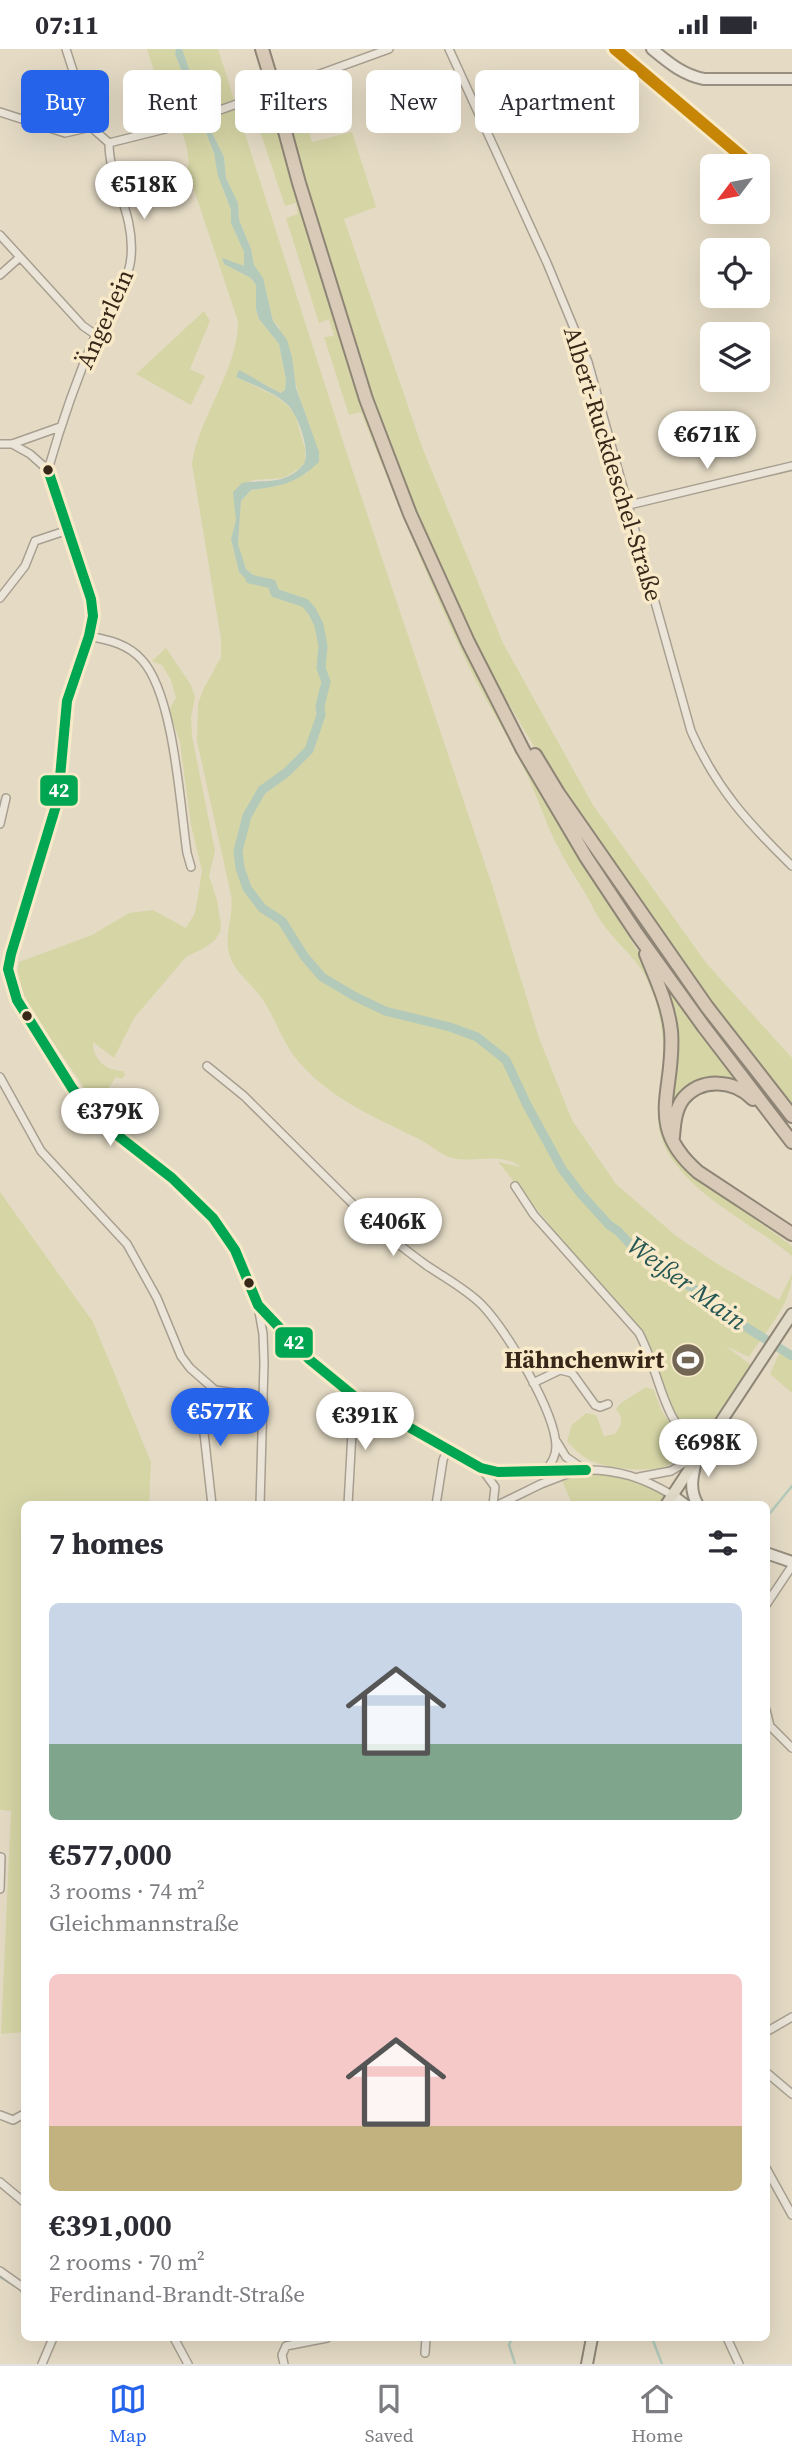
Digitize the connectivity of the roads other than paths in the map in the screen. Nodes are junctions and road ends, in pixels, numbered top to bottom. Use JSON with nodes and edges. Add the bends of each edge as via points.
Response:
{"nodes":[{"id":1,"x":66,"y":49,"type":"edge"},
{"id":2,"x":262,"y":49,"type":"edge"},
{"id":3,"x":389,"y":49,"type":"edge"},
{"id":4,"x":449,"y":49,"type":"edge"},
{"id":5,"x":652,"y":49,"type":"edge"},
{"id":6,"x":72,"y":70,"type":"edge"},
{"id":7,"x":792,"y":79,"type":"edge"},
{"id":8,"x":0,"y":112,"type":"edge"},
{"id":9,"x":21,"y":119,"type":"edge"},
{"id":10,"x":97,"y":133,"type":"edge"},
{"id":11,"x":109,"y":143,"type":"junction"},
{"id":12,"x":0,"y":235,"type":"edge"},
{"id":13,"x":20,"y":257,"type":"junction"},
{"id":14,"x":0,"y":275,"type":"edge"},
{"id":15,"x":96,"y":335,"type":"junction"},
{"id":16,"x":60,"y":427,"type":"junction"},
{"id":17,"x":0,"y":444,"type":"edge"},
{"id":18,"x":12,"y":444,"type":"junction"},
{"id":19,"x":792,"y":466,"type":"edge"},
{"id":20,"x":48,"y":470,"type":"junction"},
{"id":21,"x":629,"y":505,"type":"junction"},
{"id":22,"x":68,"y":530,"type":"junction"},
{"id":23,"x":0,"y":598,"type":"edge"},
{"id":24,"x":89,"y":636,"type":"junction"},
{"id":25,"x":500,"y":703,"type":"junction"},
{"id":26,"x":6,"y":798,"type":"dead end"},
{"id":27,"x":0,"y":824,"type":"edge"},
{"id":28,"x":792,"y":866,"type":"edge"},
{"id":29,"x":191,"y":867,"type":"dead end"},
{"id":30,"x":637,"y":934,"type":"junction"},
{"id":31,"x":4,"y":970,"type":"edge"},
{"id":32,"x":207,"y":1066,"type":"dead end"},
{"id":33,"x":0,"y":1077,"type":"edge"},
{"id":34,"x":792,"y":1116,"type":"edge"},
{"id":35,"x":775,"y":1122,"type":"junction"},
{"id":36,"x":792,"y":1142,"type":"edge"},
{"id":37,"x":673,"y":1143,"type":"junction"},
{"id":38,"x":515,"y":1186,"type":"dead end"},
{"id":39,"x":789,"y":1229,"type":"edge"},
{"id":40,"x":258,"y":1305,"type":"junction"},
{"id":41,"x":791,"y":1316,"type":"edge"},
{"id":42,"x":533,"y":1383,"type":"junction"},
{"id":43,"x":215,"y":1390,"type":"junction"},
{"id":44,"x":354,"y":1396,"type":"junction"},
{"id":45,"x":262,"y":1397,"type":"junction"},
{"id":46,"x":608,"y":1404,"type":"dead end"},
{"id":47,"x":555,"y":1440,"type":"junction"},
{"id":48,"x":447,"y":1450,"type":"junction"},
{"id":49,"x":698,"y":1455,"type":"junction"},
{"id":50,"x":481,"y":1468,"type":"junction"},
{"id":51,"x":546,"y":1470,"type":"junction"},
{"id":52,"x":586,"y":1470,"type":"junction"},
{"id":53,"x":639,"y":1477,"type":"junction"},
{"id":54,"x":552,"y":1479,"type":"junction"},
{"id":55,"x":669,"y":1500,"type":"edge"},
{"id":56,"x":212,"y":1501,"type":"edge"},
{"id":57,"x":260,"y":1501,"type":"edge"},
{"id":58,"x":348,"y":1501,"type":"edge"},
{"id":59,"x":437,"y":1501,"type":"edge"},
{"id":60,"x":493,"y":1501,"type":"edge"},
{"id":61,"x":506,"y":1501,"type":"edge"},
{"id":62,"x":696,"y":1501,"type":"edge"},
{"id":63,"x":770,"y":1555,"type":"edge"},
{"id":64,"x":792,"y":1564,"type":"edge"},
{"id":65,"x":770,"y":1599,"type":"edge"},
{"id":66,"x":770,"y":1726,"type":"edge"},
{"id":67,"x":792,"y":1748,"type":"edge"},
{"id":68,"x":1,"y":1857,"type":"edge"},
{"id":69,"x":0,"y":1889,"type":"edge"},
{"id":70,"x":792,"y":2017,"type":"edge"},
{"id":71,"x":770,"y":2030,"type":"edge"},
{"id":72,"x":770,"y":2075,"type":"edge"},
{"id":73,"x":792,"y":2094,"type":"edge"},
{"id":74,"x":0,"y":2115,"type":"edge"},
{"id":75,"x":21,"y":2116,"type":"edge"},
{"id":76,"x":770,"y":2175,"type":"edge"},
{"id":77,"x":0,"y":2182,"type":"edge"},
{"id":78,"x":21,"y":2200,"type":"edge"},
{"id":79,"x":792,"y":2215,"type":"edge"},
{"id":80,"x":0,"y":2271,"type":"edge"},
{"id":81,"x":21,"y":2286,"type":"edge"},
{"id":82,"x":51,"y":2341,"type":"edge"},
{"id":83,"x":176,"y":2341,"type":"edge"},
{"id":84,"x":313,"y":2341,"type":"edge"},
{"id":85,"x":426,"y":2341,"type":"edge"},
{"id":86,"x":591,"y":2341,"type":"edge"},
{"id":87,"x":728,"y":2341,"type":"edge"},
{"id":88,"x":425,"y":2353,"type":"dead end"},
{"id":89,"x":41,"y":2364,"type":"edge"},
{"id":90,"x":188,"y":2364,"type":"edge"},
{"id":91,"x":284,"y":2364,"type":"edge"},
{"id":92,"x":587,"y":2364,"type":"edge"},
{"id":93,"x":739,"y":2364,"type":"edge"}],
"edges":[{"from":1,"to":6,"type":"street"},
{"from":2,"to":25,"type":"highway","bridge":true,"via":[[371,412],[440,583]]},
{"from":3,"to":11,"type":"street","via":[[173,127]]},
{"from":4,"to":21,"type":"street","name":"Albert-Ruckdeschel-Straße","via":[[588,362]]},
{"from":5,"to":7,"type":"street","via":[[675,68],[704,79]]},
{"from":8,"to":9,"type":"street"},
{"from":10,"to":11,"type":"street"},
{"from":11,"to":15,"type":"street","name":"Ängerlein","via":[[130,219],[131,261]]},
{"from":12,"to":13,"type":"street"},
{"from":13,"to":14,"type":"street"},
{"from":13,"to":15,"type":"street"},
{"from":15,"to":16,"type":"street","name":"Ängerlein"},
{"from":16,"to":18,"type":"street"},
{"from":16,"to":20,"type":"street","name":"Ängerlein"},
{"from":17,"to":18,"type":"street"},
{"from":18,"to":20,"type":"street"},
{"from":19,"to":21,"type":"street"},
{"from":20,"to":22,"type":"street"},
{"from":21,"to":28,"type":"street","name":"Albert-Ruckdeschel-Straße","via":[[699,748],[748,823]]},
{"from":22,"to":23,"type":"street","via":[[35,541],[25,566]]},
{"from":22,"to":24,"type":"street","via":[[91,599]]},
{"from":24,"to":29,"type":"street","via":[[123,645],[143,660],[152,674],[170,737]]},
{"from":24,"to":31,"type":"street","via":[[67,701],[58,799]]},
{"from":25,"to":30,"type":"highway","via":[[550,798]]},
{"from":25,"to":34,"type":"highway","via":[[706,1007]]},
{"from":26,"to":27,"type":"street"},
{"from":30,"to":35,"type":"highway"},
{"from":30,"to":37,"type":"highway","via":[[668,1018],[671,1061],[665,1116]]},
{"from":31,"to":40,"type":"street","via":[[17,1000],[72,1088],[108,1128],[213,1217],[235,1250]]},
{"from":32,"to":42,"type":"street","via":[[244,1096],[371,1222],[482,1305]]},
{"from":33,"to":43,"type":"street","via":[[41,1151],[127,1244],[157,1298],[181,1356]]},
{"from":35,"to":36,"type":"highway"},
{"from":35,"to":37,"type":"highway","via":[[734,1086],[704,1085],[693,1090],[678,1108]]},
{"from":37,"to":39,"type":"highway","via":[[698,1172]]},
{"from":38,"to":49,"type":"street","via":[[534,1215],[639,1333],[665,1404]]},
{"from":40,"to":44,"type":"street","via":[[310,1360]]},
{"from":40,"to":45,"type":"street","via":[[263,1334]]},
{"from":41,"to":49,"type":"main road"},
{"from":42,"to":46,"type":"street","via":[[560,1370],[572,1373],[595,1405]]},
{"from":42,"to":47,"type":"street"},
{"from":43,"to":45,"type":"street"},
{"from":43,"to":56,"type":"street","via":[[204,1433]]},
{"from":44,"to":48,"type":"street"},
{"from":44,"to":58,"type":"street"},
{"from":45,"to":57,"type":"street"},
{"from":47,"to":51,"type":"street","via":[[555,1457]]},
{"from":47,"to":52,"type":"street","via":[[566,1457]]},
{"from":48,"to":50,"type":"street"},
{"from":48,"to":59,"type":"street"},
{"from":49,"to":53,"type":"street","via":[[671,1471]]},
{"from":49,"to":55,"type":"main road"},
{"from":49,"to":62,"type":"street","via":[[691,1481]]},
{"from":50,"to":51,"type":"street"},
{"from":50,"to":60,"type":"street","via":[[495,1487]]},
{"from":51,"to":52,"type":"street"},
{"from":51,"to":54,"type":"street"},
{"from":52,"to":53,"type":"street"},
{"from":52,"to":54,"type":"street"},
{"from":53,"to":55,"type":"street"},
{"from":54,"to":61,"type":"street"},
{"from":63,"to":64,"type":"street"},
{"from":64,"to":65,"type":"street"},
{"from":66,"to":67,"type":"street"},
{"from":68,"to":69,"type":"street"},
{"from":70,"to":71,"type":"street"},
{"from":72,"to":73,"type":"street"},
{"from":74,"to":75,"type":"street","via":[[13,2120]]},
{"from":76,"to":79,"type":"street"},
{"from":77,"to":78,"type":"street"},
{"from":80,"to":81,"type":"street"},
{"from":82,"to":89,"type":"street"},
{"from":83,"to":90,"type":"street"},
{"from":84,"to":91,"type":"street","via":[[286,2347]]},
{"from":85,"to":88,"type":"street"},
{"from":86,"to":92,"type":"main road"},
{"from":87,"to":93,"type":"street"}]}
